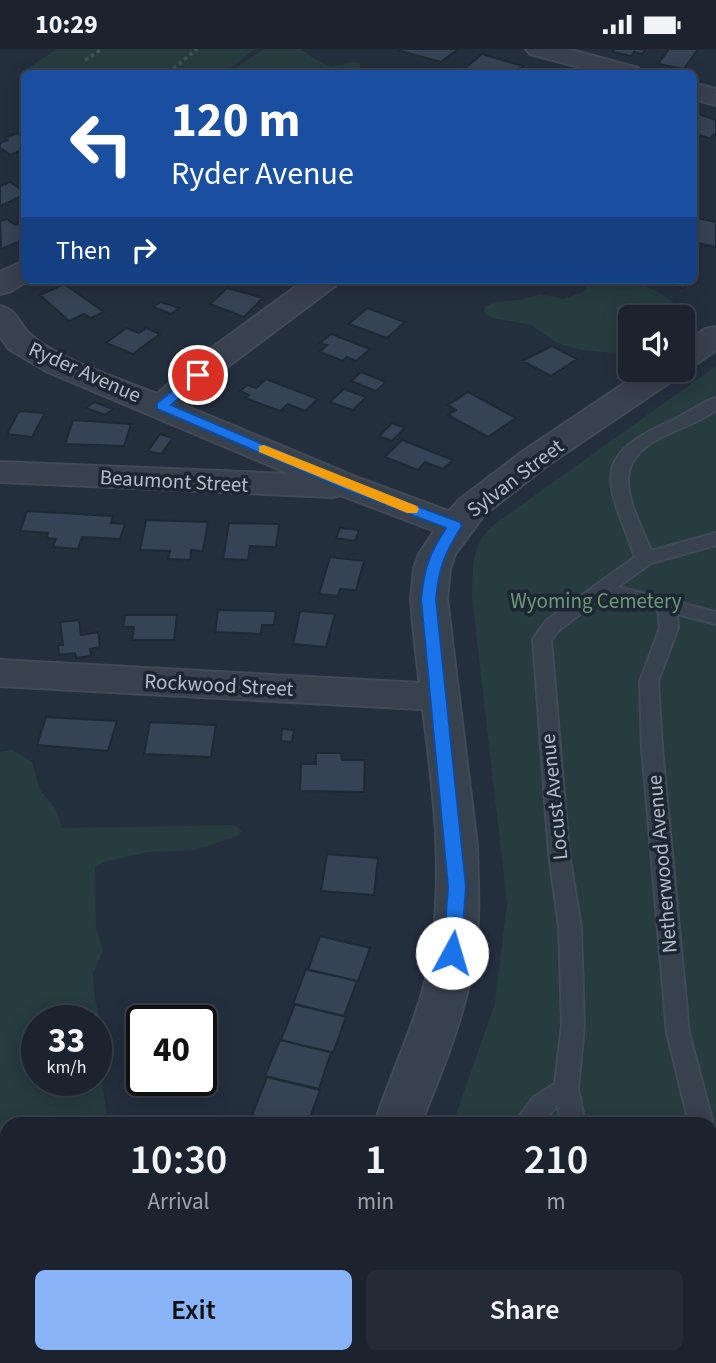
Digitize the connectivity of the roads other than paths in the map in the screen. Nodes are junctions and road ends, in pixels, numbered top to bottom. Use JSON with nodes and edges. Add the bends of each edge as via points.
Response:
{"nodes":[{"id":1,"x":539,"y":49,"type":"edge"},
{"id":2,"x":618,"y":70,"type":"edge"},
{"id":3,"x":697,"y":92,"type":"edge"},
{"id":4,"x":716,"y":97,"type":"edge"},
{"id":5,"x":21,"y":272,"type":"edge"},
{"id":6,"x":319,"y":284,"type":"edge"},
{"id":7,"x":0,"y":285,"type":"edge"},
{"id":8,"x":0,"y":315,"type":"edge"},
{"id":9,"x":716,"y":336,"type":"edge"},
{"id":10,"x":695,"y":350,"type":"edge"},
{"id":11,"x":649,"y":382,"type":"edge"},
{"id":12,"x":716,"y":403,"type":"edge"},
{"id":13,"x":162,"y":406,"type":"junction"},
{"id":14,"x":0,"y":472,"type":"edge"},
{"id":15,"x":349,"y":486,"type":"junction"},
{"id":16,"x":455,"y":526,"type":"junction"},
{"id":17,"x":711,"y":543,"type":"edge"},
{"id":18,"x":645,"y":559,"type":"junction"},
{"id":19,"x":604,"y":590,"type":"junction"},
{"id":20,"x":667,"y":605,"type":"junction"},
{"id":21,"x":716,"y":618,"type":"edge"},
{"id":22,"x":0,"y":673,"type":"edge"},
{"id":23,"x":439,"y":697,"type":"junction"},
{"id":24,"x":566,"y":1089,"type":"junction"},
{"id":25,"x":400,"y":1117,"type":"edge"},
{"id":26,"x":531,"y":1117,"type":"edge"},
{"id":27,"x":572,"y":1117,"type":"edge"},
{"id":28,"x":699,"y":1117,"type":"edge"}],
"edges":[{"from":1,"to":2,"type":"street"},
{"from":3,"to":4,"type":"street"},
{"from":5,"to":7,"type":"street"},
{"from":6,"to":13,"type":"street"},
{"from":8,"to":13,"type":"street","name":"Ryder Avenue","via":[[29,349]]},
{"from":9,"to":10,"type":"street"},
{"from":11,"to":16,"type":"street","name":"Sylvan Street","via":[[494,488]]},
{"from":12,"to":18,"type":"lane","via":[[646,438],[627,451],[619,468],[619,489]]},
{"from":13,"to":15,"type":"street","name":"Ryder Avenue"},
{"from":14,"to":15,"type":"street","name":"Beaumont Street"},
{"from":15,"to":16,"type":"street","name":"Ryder Avenue"},
{"from":16,"to":23,"type":"street","name":"Sylvan Street","via":[[437,554],[430,583]]},
{"from":17,"to":18,"type":"lane","name":"Locust Avenue"},
{"from":18,"to":19,"type":"lane","name":"Locust Avenue"},
{"from":19,"to":20,"type":"lane"},
{"from":19,"to":24,"type":"lane","name":"Locust Avenue","via":[[553,625],[542,639],[559,854],[570,927],[573,1025]]},
{"from":20,"to":21,"type":"lane"},
{"from":20,"to":28,"type":"lane","name":"Netherwood Avenue","via":[[669,628],[649,681],[652,748],[678,1033]]},
{"from":22,"to":23,"type":"street","name":"Rockwood Street"},
{"from":23,"to":25,"type":"street","name":"Sylvan Street","via":[[456,874],[456,930],[442,1005]]},
{"from":24,"to":26,"type":"lane"},
{"from":24,"to":27,"type":"lane"}]}
